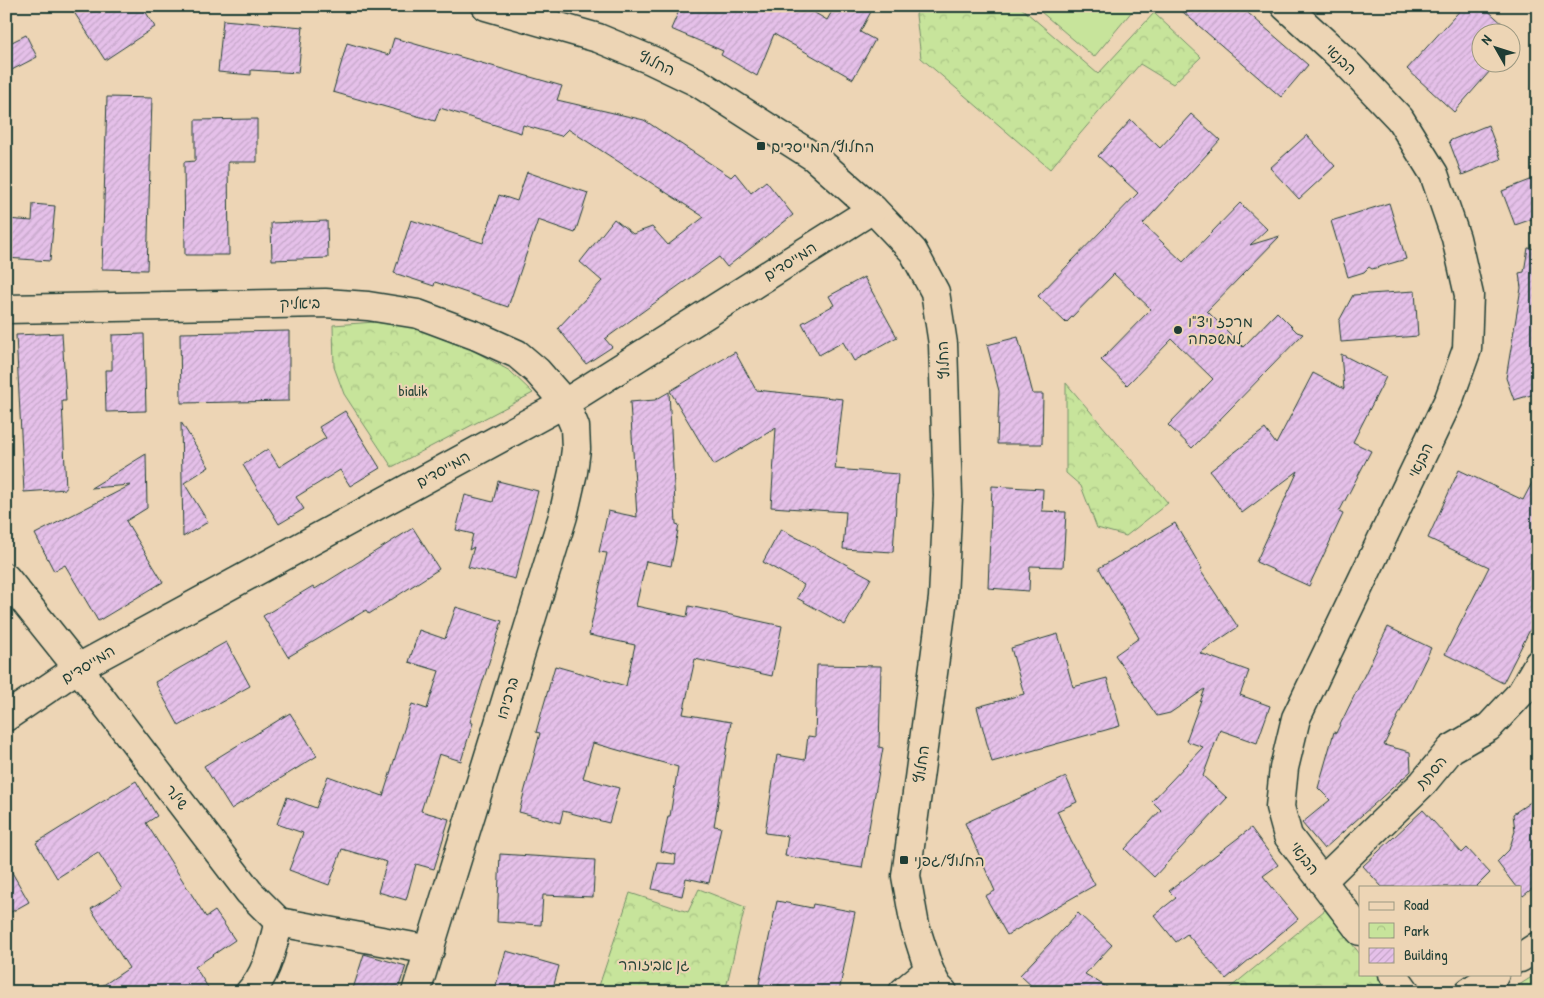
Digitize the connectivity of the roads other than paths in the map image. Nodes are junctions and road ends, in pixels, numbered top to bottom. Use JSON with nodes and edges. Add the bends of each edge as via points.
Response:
{"nodes":[{"id":1,"x":486,"y":6,"type":"edge"},
{"id":2,"x":1285,"y":6,"type":"edge"},
{"id":3,"x":873,"y":209,"type":"junction"},
{"id":4,"x":6,"y":309,"type":"edge"},
{"id":5,"x":565,"y":403,"type":"junction"},
{"id":6,"x":6,"y":578,"type":"edge"},
{"id":7,"x":1538,"y":664,"type":"edge"},
{"id":8,"x":78,"y":668,"type":"junction"},
{"id":9,"x":6,"y":717,"type":"edge"},
{"id":10,"x":1322,"y":881,"type":"junction"},
{"id":11,"x":280,"y":922,"type":"junction"},
{"id":12,"x":1359,"y":931,"type":"edge"},
{"id":13,"x":1538,"y":946,"type":"edge"},
{"id":14,"x":430,"y":950,"type":"junction"},
{"id":15,"x":1522,"y":957,"type":"edge"},
{"id":16,"x":1394,"y":976,"type":"edge"},
{"id":17,"x":1492,"y":976,"type":"edge"},
{"id":18,"x":936,"y":981,"type":"edge"},
{"id":19,"x":250,"y":992,"type":"edge"},
{"id":20,"x":416,"y":992,"type":"edge"},
{"id":21,"x":904,"y":992,"type":"edge"},
{"id":22,"x":1406,"y":992,"type":"edge"},
{"id":23,"x":1469,"y":992,"type":"edge"}],
"edges":[{"from":1,"to":3,"type":"street","name":"החלוץ","via":[[598,38],[697,82],[814,157]]},
{"from":2,"to":10,"type":"street","name":"הבנאי","via":[[1343,59],[1400,119],[1434,174],[1456,238],[1469,295],[1467,349],[1449,399],[1296,718],[1284,768],[1280,806],[1288,836]]},
{"from":3,"to":5,"type":"street","name":"המייסדים"},
{"from":3,"to":18,"type":"street","name":"החלוץ","via":[[913,251],[935,292],[943,344],[948,496],[943,598],[906,876],[915,926]]},
{"from":4,"to":5,"type":"street","name":"ביאליק","via":[[324,303],[418,314],[517,354],[538,371]]},
{"from":5,"to":8,"type":"street","name":"המייסדים"},
{"from":5,"to":14,"type":"street","name":"ברכיהו","via":[[575,427],[573,472]]},
{"from":6,"to":8,"type":"street","name":"שילר"},
{"from":7,"to":10,"type":"street","name":"הסתת","via":[[1521,693],[1489,727],[1451,749],[1423,784]]},
{"from":8,"to":9,"type":"street","name":"המייסדים"},
{"from":8,"to":11,"type":"street","name":"שילר","via":[[249,892]]},
{"from":10,"to":12,"type":"street","name":"הבנאי"},
{"from":11,"to":14,"type":"street"},
{"from":11,"to":19,"type":"street","via":[[268,962]]},
{"from":13,"to":15,"type":"street"},
{"from":14,"to":20,"type":"street","name":"ברכיהו"},
{"from":16,"to":22,"type":"street"},
{"from":17,"to":23,"type":"street"},
{"from":18,"to":21,"type":"street"}]}
